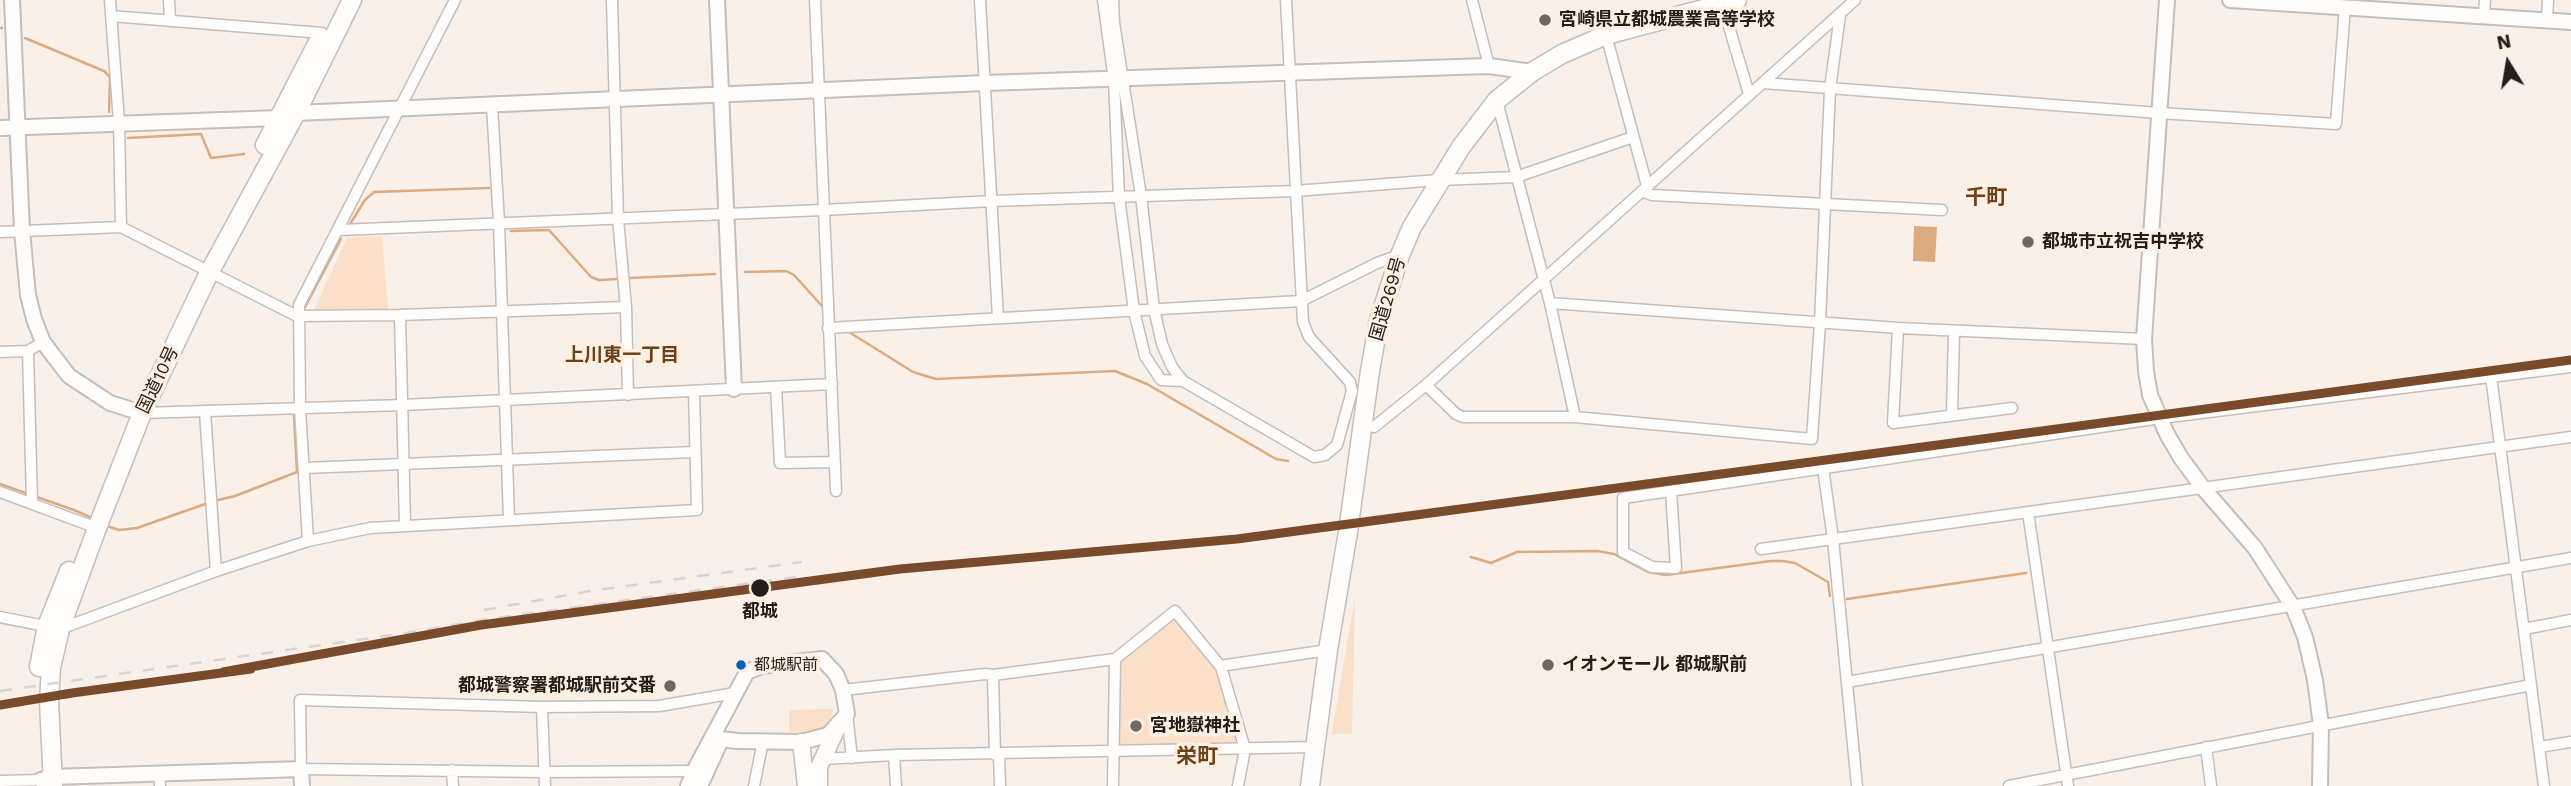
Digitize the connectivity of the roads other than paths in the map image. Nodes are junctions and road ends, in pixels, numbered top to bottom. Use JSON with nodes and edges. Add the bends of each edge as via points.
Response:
{"nodes":[{"id":1,"x":12,"y":0,"type":"edge"},
{"id":2,"x":110,"y":0,"type":"edge"},
{"id":3,"x":169,"y":0,"type":"edge"},
{"id":4,"x":339,"y":0,"type":"edge"},
{"id":5,"x":352,"y":0,"type":"edge"},
{"id":6,"x":455,"y":0,"type":"edge"},
{"id":7,"x":612,"y":0,"type":"edge"},
{"id":8,"x":717,"y":0,"type":"edge"},
{"id":9,"x":815,"y":0,"type":"edge"},
{"id":10,"x":980,"y":0,"type":"edge"},
{"id":11,"x":1103,"y":0,"type":"edge"},
{"id":12,"x":1113,"y":0,"type":"edge"},
{"id":13,"x":1286,"y":0,"type":"edge"},
{"id":14,"x":1472,"y":0,"type":"edge"},
{"id":15,"x":1855,"y":0,"type":"edge"},
{"id":16,"x":2167,"y":0,"type":"edge"},
{"id":17,"x":2230,"y":0,"type":"edge"},
{"id":18,"x":2485,"y":0,"type":"edge"},
{"id":19,"x":2548,"y":0,"type":"edge"},
{"id":20,"x":1727,"y":1,"type":"edge"},
{"id":21,"x":2345,"y":6,"type":"junction"},
{"id":22,"x":1840,"y":15,"type":"junction"},
{"id":23,"x":2484,"y":15,"type":"junction"},
{"id":24,"x":111,"y":16,"type":"junction"},
{"id":25,"x":170,"y":21,"type":"junction"},
{"id":26,"x":2547,"y":21,"type":"junction"},
{"id":27,"x":2571,"y":22,"type":"edge"},
{"id":28,"x":322,"y":33,"type":"junction"},
{"id":29,"x":1606,"y":35,"type":"junction"},
{"id":30,"x":1489,"y":66,"type":"junction"},
{"id":31,"x":1532,"y":72,"type":"junction"},
{"id":32,"x":1289,"y":74,"type":"junction"},
{"id":33,"x":1118,"y":80,"type":"junction"},
{"id":34,"x":985,"y":83,"type":"junction"},
{"id":35,"x":1763,"y":83,"type":"junction"},
{"id":36,"x":1830,"y":89,"type":"junction"},
{"id":37,"x":820,"y":92,"type":"junction"},
{"id":38,"x":720,"y":93,"type":"junction"},
{"id":39,"x":1749,"y":94,"type":"junction"},
{"id":40,"x":616,"y":98,"type":"junction"},
{"id":41,"x":1497,"y":100,"type":"junction"},
{"id":42,"x":492,"y":105,"type":"junction"},
{"id":43,"x":400,"y":109,"type":"junction"},
{"id":44,"x":2159,"y":113,"type":"junction"},
{"id":45,"x":288,"y":115,"type":"junction"},
{"id":46,"x":119,"y":122,"type":"junction"},
{"id":47,"x":19,"y":127,"type":"junction"},
{"id":48,"x":0,"y":128,"type":"edge"},
{"id":49,"x":1633,"y":137,"type":"junction"},
{"id":50,"x":1516,"y":177,"type":"junction"},
{"id":51,"x":1439,"y":180,"type":"junction"},
{"id":52,"x":1645,"y":188,"type":"junction"},
{"id":53,"x":1295,"y":191,"type":"junction"},
{"id":54,"x":1119,"y":197,"type":"junction"},
{"id":55,"x":1141,"y":197,"type":"junction"},
{"id":56,"x":992,"y":201,"type":"junction"},
{"id":57,"x":1825,"y":204,"type":"junction"},
{"id":58,"x":1942,"y":210,"type":"dead end"},
{"id":59,"x":823,"y":211,"type":"junction"},
{"id":60,"x":727,"y":214,"type":"junction"},
{"id":61,"x":618,"y":219,"type":"junction"},
{"id":62,"x":499,"y":223,"type":"junction"},
{"id":63,"x":121,"y":227,"type":"junction"},
{"id":64,"x":339,"y":230,"type":"junction"},
{"id":65,"x":22,"y":231,"type":"junction"},
{"id":66,"x":0,"y":232,"type":"edge"},
{"id":67,"x":1400,"y":255,"type":"junction"},
{"id":68,"x":204,"y":271,"type":"junction"},
{"id":69,"x":1544,"y":281,"type":"junction"},
{"id":70,"x":1301,"y":301,"type":"junction"},
{"id":71,"x":1550,"y":303,"type":"junction"},
{"id":72,"x":626,"y":306,"type":"junction"},
{"id":73,"x":1154,"y":309,"type":"junction"},
{"id":74,"x":502,"y":311,"type":"junction"},
{"id":75,"x":1135,"y":311,"type":"junction"},
{"id":76,"x":400,"y":315,"type":"junction"},
{"id":77,"x":297,"y":316,"type":"junction"},
{"id":78,"x":998,"y":318,"type":"junction"},
{"id":79,"x":1819,"y":323,"type":"junction"},
{"id":80,"x":828,"y":328,"type":"junction"},
{"id":81,"x":1898,"y":328,"type":"junction"},
{"id":82,"x":1954,"y":332,"type":"junction"},
{"id":83,"x":2144,"y":339,"type":"junction"},
{"id":84,"x":43,"y":342,"type":"junction"},
{"id":85,"x":28,"y":351,"type":"junction"},
{"id":86,"x":0,"y":352,"type":"edge"},
{"id":87,"x":2571,"y":367,"type":"edge"},
{"id":88,"x":2491,"y":376,"type":"junction"},
{"id":89,"x":1182,"y":381,"type":"junction"},
{"id":90,"x":832,"y":384,"type":"junction"},
{"id":91,"x":1426,"y":386,"type":"junction"},
{"id":92,"x":776,"y":387,"type":"junction"},
{"id":93,"x":734,"y":389,"type":"junction"},
{"id":94,"x":694,"y":392,"type":"junction"},
{"id":95,"x":628,"y":395,"type":"junction"},
{"id":96,"x":506,"y":400,"type":"junction"},
{"id":97,"x":403,"y":405,"type":"junction"},
{"id":98,"x":300,"y":408,"type":"junction"},
{"id":99,"x":2012,"y":408,"type":"dead end"},
{"id":100,"x":138,"y":412,"type":"junction"},
{"id":101,"x":205,"y":412,"type":"junction"},
{"id":102,"x":1952,"y":415,"type":"junction"},
{"id":103,"x":1575,"y":417,"type":"junction"},
{"id":104,"x":2161,"y":418,"type":"junction"},
{"id":105,"x":1374,"y":428,"type":"dead end"},
{"id":106,"x":2571,"y":437,"type":"edge"},
{"id":107,"x":2500,"y":446,"type":"junction"},
{"id":108,"x":694,"y":452,"type":"junction"},
{"id":109,"x":508,"y":458,"type":"junction"},
{"id":110,"x":835,"y":462,"type":"junction"},
{"id":111,"x":405,"y":464,"type":"junction"},
{"id":112,"x":305,"y":468,"type":"junction"},
{"id":113,"x":1823,"y":468,"type":"junction"},
{"id":114,"x":2203,"y":488,"type":"junction"},
{"id":115,"x":836,"y":491,"type":"dead end"},
{"id":116,"x":1671,"y":491,"type":"junction"},
{"id":117,"x":0,"y":492,"type":"edge"},
{"id":118,"x":32,"y":503,"type":"junction"},
{"id":119,"x":2028,"y":512,"type":"junction"},
{"id":120,"x":509,"y":519,"type":"junction"},
{"id":121,"x":405,"y":524,"type":"junction"},
{"id":122,"x":93,"y":526,"type":"junction"},
{"id":123,"x":1833,"y":540,"type":"junction"},
{"id":124,"x":308,"y":541,"type":"junction"},
{"id":125,"x":1761,"y":549,"type":"dead end"},
{"id":126,"x":2571,"y":558,"type":"edge"},
{"id":127,"x":2515,"y":568,"type":"junction"},
{"id":128,"x":216,"y":571,"type":"junction"},
{"id":129,"x":2293,"y":607,"type":"junction"},
{"id":130,"x":0,"y":617,"type":"edge"},
{"id":131,"x":2571,"y":620,"type":"edge"},
{"id":132,"x":53,"y":628,"type":"junction"},
{"id":133,"x":2524,"y":629,"type":"junction"},
{"id":134,"x":2048,"y":648,"type":"junction"},
{"id":135,"x":1328,"y":650,"type":"junction"},
{"id":136,"x":1115,"y":659,"type":"junction"},
{"id":137,"x":1220,"y":666,"type":"junction"},
{"id":138,"x":993,"y":675,"type":"junction"},
{"id":139,"x":1847,"y":682,"type":"junction"},
{"id":140,"x":2531,"y":685,"type":"junction"},
{"id":141,"x":843,"y":690,"type":"junction"},
{"id":142,"x":735,"y":693,"type":"junction"},
{"id":143,"x":542,"y":707,"type":"junction"},
{"id":144,"x":843,"y":719,"type":"junction"},
{"id":145,"x":2320,"y":725,"type":"junction"},
{"id":146,"x":717,"y":738,"type":"junction"},
{"id":147,"x":763,"y":741,"type":"junction"},
{"id":148,"x":801,"y":742,"type":"junction"},
{"id":149,"x":2571,"y":742,"type":"edge"},
{"id":150,"x":1315,"y":747,"type":"junction"},
{"id":151,"x":2206,"y":747,"type":"junction"},
{"id":152,"x":2539,"y":747,"type":"junction"},
{"id":153,"x":1245,"y":749,"type":"junction"},
{"id":154,"x":1114,"y":752,"type":"junction"},
{"id":155,"x":894,"y":755,"type":"junction"},
{"id":156,"x":997,"y":755,"type":"junction"},
{"id":157,"x":852,"y":758,"type":"junction"},
{"id":158,"x":823,"y":759,"type":"junction"},
{"id":159,"x":301,"y":769,"type":"junction"},
{"id":160,"x":452,"y":770,"type":"junction"},
{"id":161,"x":694,"y":771,"type":"junction"},
{"id":162,"x":544,"y":772,"type":"junction"},
{"id":163,"x":2067,"y":774,"type":"junction"},
{"id":164,"x":160,"y":780,"type":"edge"},
{"id":165,"x":0,"y":782,"type":"edge"},
{"id":166,"x":47,"y":782,"type":"edge"},
{"id":167,"x":302,"y":786,"type":"edge"},
{"id":168,"x":453,"y":786,"type":"edge"},
{"id":169,"x":545,"y":786,"type":"edge"},
{"id":170,"x":688,"y":786,"type":"edge"},
{"id":171,"x":700,"y":786,"type":"edge"},
{"id":172,"x":754,"y":786,"type":"edge"},
{"id":173,"x":806,"y":786,"type":"edge"},
{"id":174,"x":819,"y":786,"type":"edge"},
{"id":175,"x":896,"y":786,"type":"edge"},
{"id":176,"x":1000,"y":786,"type":"edge"},
{"id":177,"x":1113,"y":786,"type":"edge"},
{"id":178,"x":1238,"y":786,"type":"edge"},
{"id":179,"x":1310,"y":786,"type":"edge"},
{"id":180,"x":1857,"y":786,"type":"edge"},
{"id":181,"x":2009,"y":786,"type":"edge"},
{"id":182,"x":2068,"y":786,"type":"edge"},
{"id":183,"x":2211,"y":786,"type":"edge"},
{"id":184,"x":2320,"y":786,"type":"edge"},
{"id":185,"x":2544,"y":786,"type":"edge"}],
"edges":[{"from":1,"to":47,"type":"street"},
{"from":2,"to":24,"type":"street"},
{"from":3,"to":25,"type":"street"},
{"from":4,"to":28,"type":"highway","name":"国道10号"},
{"from":5,"to":45,"type":"highway","name":"国道10号"},
{"from":6,"to":43,"type":"street"},
{"from":7,"to":40,"type":"street"},
{"from":8,"to":38,"type":"street"},
{"from":9,"to":37,"type":"street"},
{"from":10,"to":34,"type":"street"},
{"from":11,"to":33,"type":"street"},
{"from":12,"to":33,"type":"street"},
{"from":13,"to":32,"type":"street"},
{"from":14,"to":30,"type":"street"},
{"from":15,"to":22,"type":"street"},
{"from":16,"to":44,"type":"street"},
{"from":17,"to":21,"type":"street"},
{"from":18,"to":23,"type":"street"},
{"from":19,"to":26,"type":"street"},
{"from":20,"to":29,"type":"highway","name":"国道269号"},
{"from":20,"to":39,"type":"street"},
{"from":21,"to":23,"type":"street"},
{"from":21,"to":44,"type":"street","via":[[2336,124]]},
{"from":22,"to":35,"type":"street"},
{"from":22,"to":36,"type":"street"},
{"from":23,"to":26,"type":"street"},
{"from":24,"to":25,"type":"street"},
{"from":24,"to":46,"type":"street"},
{"from":25,"to":28,"type":"street"},
{"from":26,"to":27,"type":"street"},
{"from":28,"to":45,"type":"highway","name":"国道10号"},
{"from":29,"to":31,"type":"highway","name":"国道269号"},
{"from":29,"to":49,"type":"street"},
{"from":30,"to":31,"type":"street"},
{"from":30,"to":32,"type":"street"},
{"from":31,"to":41,"type":"highway","name":"国道269号"},
{"from":32,"to":33,"type":"street"},
{"from":32,"to":53,"type":"street"},
{"from":33,"to":34,"type":"street"},
{"from":33,"to":54,"type":"street"},
{"from":33,"to":55,"type":"street"},
{"from":34,"to":37,"type":"street"},
{"from":34,"to":56,"type":"street"},
{"from":35,"to":36,"type":"street"},
{"from":35,"to":39,"type":"street"},
{"from":36,"to":44,"type":"street"},
{"from":36,"to":57,"type":"street"},
{"from":37,"to":38,"type":"street"},
{"from":37,"to":59,"type":"street"},
{"from":38,"to":40,"type":"street"},
{"from":38,"to":60,"type":"street"},
{"from":39,"to":52,"type":"street"},
{"from":40,"to":42,"type":"street"},
{"from":40,"to":61,"type":"street"},
{"from":41,"to":50,"type":"street"},
{"from":41,"to":51,"type":"highway","name":"国道269号"},
{"from":42,"to":43,"type":"street"},
{"from":42,"to":62,"type":"street"},
{"from":43,"to":45,"type":"street"},
{"from":43,"to":64,"type":"street"},
{"from":44,"to":83,"type":"street"},
{"from":45,"to":46,"type":"street"},
{"from":45,"to":68,"type":"highway","name":"国道10号"},
{"from":46,"to":47,"type":"street"},
{"from":46,"to":63,"type":"street"},
{"from":47,"to":48,"type":"street"},
{"from":47,"to":65,"type":"street"},
{"from":49,"to":50,"type":"street"},
{"from":49,"to":52,"type":"street"},
{"from":50,"to":51,"type":"street"},
{"from":50,"to":69,"type":"street"},
{"from":51,"to":53,"type":"street"},
{"from":51,"to":67,"type":"highway","name":"国道269号"},
{"from":52,"to":57,"type":"street","via":[[1652,195]]},
{"from":52,"to":69,"type":"street"},
{"from":53,"to":55,"type":"street"},
{"from":53,"to":70,"type":"street"},
{"from":54,"to":55,"type":"street"},
{"from":54,"to":56,"type":"street"},
{"from":54,"to":75,"type":"street"},
{"from":55,"to":73,"type":"street"},
{"from":56,"to":59,"type":"street"},
{"from":56,"to":78,"type":"street"},
{"from":57,"to":58,"type":"street"},
{"from":57,"to":79,"type":"street"},
{"from":59,"to":60,"type":"street"},
{"from":59,"to":80,"type":"street"},
{"from":60,"to":61,"type":"street"},
{"from":60,"to":93,"type":"street"},
{"from":61,"to":62,"type":"street"},
{"from":61,"to":72,"type":"street"},
{"from":62,"to":64,"type":"street"},
{"from":62,"to":74,"type":"street"},
{"from":63,"to":65,"type":"street"},
{"from":63,"to":68,"type":"street"},
{"from":64,"to":77,"type":"street"},
{"from":65,"to":66,"type":"street"},
{"from":65,"to":84,"type":"street","via":[[28,295]]},
{"from":67,"to":70,"type":"street"},
{"from":67,"to":135,"type":"highway","name":"国道269号","via":[[1379,320]]},
{"from":68,"to":77,"type":"street"},
{"from":68,"to":100,"type":"highway","name":"国道10号"},
{"from":69,"to":71,"type":"street"},
{"from":69,"to":91,"type":"street"},
{"from":70,"to":73,"type":"street"},
{"from":70,"to":89,"type":"street","via":[[1309,337],[1350,382],[1352,391],[1346,425],[1325,455],[1314,457]]},
{"from":71,"to":79,"type":"street"},
{"from":71,"to":103,"type":"street"},
{"from":72,"to":74,"type":"street"},
{"from":72,"to":95,"type":"street"},
{"from":73,"to":75,"type":"street"},
{"from":73,"to":89,"type":"street","via":[[1161,344]]},
{"from":74,"to":76,"type":"street"},
{"from":74,"to":96,"type":"street"},
{"from":75,"to":78,"type":"street"},
{"from":75,"to":89,"type":"street","via":[[1141,345],[1154,373],[1161,380]]},
{"from":76,"to":77,"type":"street"},
{"from":76,"to":97,"type":"street"},
{"from":77,"to":98,"type":"street"},
{"from":78,"to":80,"type":"street"},
{"from":79,"to":81,"type":"street"},
{"from":79,"to":103,"type":"street","via":[[1812,439]]},
{"from":80,"to":90,"type":"street"},
{"from":81,"to":82,"type":"street"},
{"from":81,"to":102,"type":"street","via":[[1893,423]]},
{"from":82,"to":83,"type":"street"},
{"from":82,"to":102,"type":"street"},
{"from":83,"to":104,"type":"street","via":[[2150,395]]},
{"from":84,"to":85,"type":"street"},
{"from":84,"to":100,"type":"street","via":[[69,376],[90,392]]},
{"from":85,"to":86,"type":"street"},
{"from":85,"to":118,"type":"street"},
{"from":87,"to":88,"type":"street"},
{"from":88,"to":104,"type":"street"},
{"from":88,"to":107,"type":"street"},
{"from":90,"to":92,"type":"street"},
{"from":90,"to":110,"type":"street"},
{"from":91,"to":103,"type":"street","via":[[1463,417]]},
{"from":91,"to":105,"type":"street"},
{"from":92,"to":93,"type":"street"},
{"from":92,"to":110,"type":"street","via":[[780,463]]},
{"from":93,"to":94,"type":"street"},
{"from":94,"to":95,"type":"street"},
{"from":94,"to":108,"type":"street"},
{"from":95,"to":96,"type":"street"},
{"from":96,"to":97,"type":"street"},
{"from":96,"to":109,"type":"street"},
{"from":97,"to":98,"type":"street"},
{"from":97,"to":111,"type":"street"},
{"from":98,"to":101,"type":"street"},
{"from":98,"to":112,"type":"street"},
{"from":99,"to":102,"type":"street"},
{"from":100,"to":101,"type":"street"},
{"from":100,"to":122,"type":"highway","name":"国道10号"},
{"from":101,"to":128,"type":"street"},
{"from":104,"to":113,"type":"street"},
{"from":104,"to":114,"type":"street"},
{"from":106,"to":107,"type":"street"},
{"from":107,"to":114,"type":"street"},
{"from":107,"to":127,"type":"street"},
{"from":108,"to":109,"type":"street"},
{"from":108,"to":120,"type":"street","via":[[697,510]]},
{"from":109,"to":111,"type":"street"},
{"from":109,"to":120,"type":"street"},
{"from":110,"to":115,"type":"street"},
{"from":111,"to":112,"type":"street"},
{"from":111,"to":121,"type":"street"},
{"from":112,"to":124,"type":"street"},
{"from":113,"to":116,"type":"street"},
{"from":113,"to":123,"type":"street"},
{"from":114,"to":119,"type":"street"},
{"from":114,"to":129,"type":"street","via":[[2255,548]]},
{"from":116,"to":116,"type":"street","via":[[1623,498],[1623,552],[1652,567],[1676,568]]},
{"from":117,"to":118,"type":"street"},
{"from":118,"to":122,"type":"street"},
{"from":119,"to":123,"type":"street"},
{"from":119,"to":134,"type":"street"},
{"from":120,"to":121,"type":"street"},
{"from":121,"to":124,"type":"street"},
{"from":122,"to":132,"type":"highway","name":"国道10号"},
{"from":123,"to":125,"type":"street"},
{"from":123,"to":139,"type":"street"},
{"from":124,"to":128,"type":"street"},
{"from":126,"to":127,"type":"street"},
{"from":127,"to":129,"type":"street"},
{"from":127,"to":133,"type":"street"},
{"from":128,"to":132,"type":"street"},
{"from":129,"to":134,"type":"street"},
{"from":129,"to":145,"type":"street","via":[[2311,660]]},
{"from":130,"to":132,"type":"street"},
{"from":131,"to":133,"type":"street"},
{"from":132,"to":166,"type":"highway","name":"国道10号"},
{"from":133,"to":140,"type":"street"},
{"from":134,"to":139,"type":"street"},
{"from":134,"to":163,"type":"street"},
{"from":135,"to":137,"type":"street"},
{"from":135,"to":150,"type":"highway","name":"国道269号"},
{"from":136,"to":137,"type":"street","via":[[1175,611]]},
{"from":136,"to":138,"type":"street"},
{"from":136,"to":154,"type":"street"},
{"from":137,"to":153,"type":"street"},
{"from":138,"to":141,"type":"street"},
{"from":138,"to":156,"type":"street"},
{"from":139,"to":180,"type":"street"},
{"from":140,"to":145,"type":"street"},
{"from":140,"to":152,"type":"street"},
{"from":141,"to":142,"type":"street","via":[[836,674],[821,659],[762,666],[747,672]]},
{"from":141,"to":144,"type":"street"},
{"from":142,"to":143,"type":"street","via":[[659,706]]},
{"from":142,"to":146,"type":"street"},
{"from":143,"to":159,"type":"street","via":[[300,700]]},
{"from":143,"to":162,"type":"street"},
{"from":144,"to":148,"type":"street","via":[[828,735]]},
{"from":144,"to":157,"type":"street"},
{"from":144,"to":158,"type":"main road"},
{"from":145,"to":151,"type":"street"},
{"from":145,"to":184,"type":"street"},
{"from":146,"to":147,"type":"street"},
{"from":146,"to":161,"type":"street"},
{"from":146,"to":171,"type":"street"},
{"from":147,"to":148,"type":"street"},
{"from":147,"to":172,"type":"street"},
{"from":148,"to":173,"type":"main road"},
{"from":149,"to":152,"type":"street"},
{"from":150,"to":153,"type":"street"},
{"from":150,"to":179,"type":"highway","name":"国道269号"},
{"from":151,"to":163,"type":"street"},
{"from":151,"to":183,"type":"street"},
{"from":152,"to":185,"type":"street"},
{"from":153,"to":154,"type":"street"},
{"from":153,"to":178,"type":"street"},
{"from":154,"to":156,"type":"street"},
{"from":154,"to":177,"type":"street"},
{"from":155,"to":156,"type":"street"},
{"from":155,"to":157,"type":"street"},
{"from":155,"to":175,"type":"street"},
{"from":156,"to":176,"type":"street"},
{"from":157,"to":158,"type":"street"},
{"from":158,"to":174,"type":"main road"},
{"from":159,"to":160,"type":"street"},
{"from":159,"to":164,"type":"street"},
{"from":159,"to":167,"type":"street"},
{"from":160,"to":162,"type":"street"},
{"from":160,"to":168,"type":"street"},
{"from":161,"to":162,"type":"street"},
{"from":161,"to":170,"type":"street"},
{"from":162,"to":169,"type":"street"},
{"from":163,"to":181,"type":"street"},
{"from":163,"to":182,"type":"street"},
{"from":164,"to":166,"type":"street"},
{"from":165,"to":166,"type":"street"}]}
